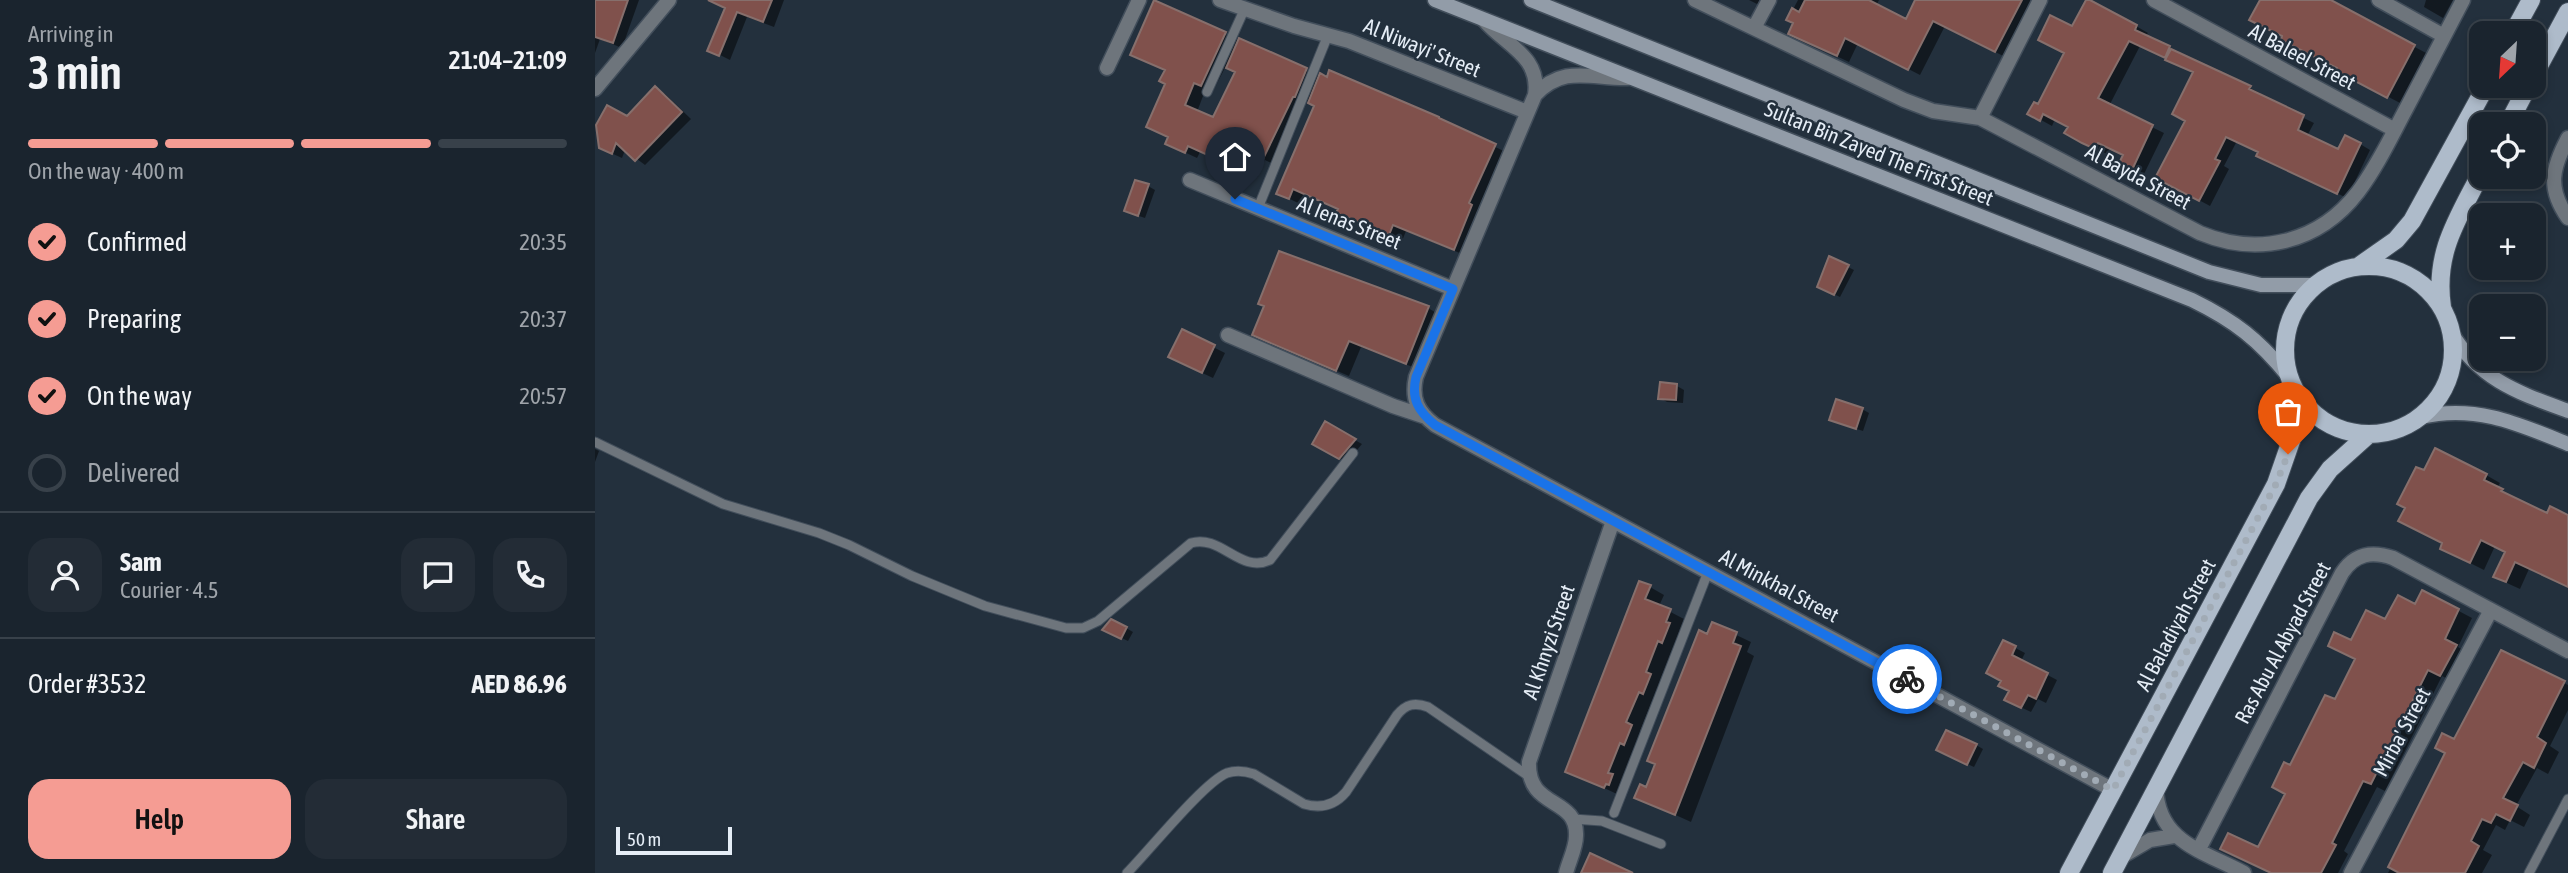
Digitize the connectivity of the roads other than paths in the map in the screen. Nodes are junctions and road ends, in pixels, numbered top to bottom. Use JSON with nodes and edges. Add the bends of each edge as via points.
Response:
{"nodes":[{"id":1,"x":669,"y":0,"type":"edge"},
{"id":2,"x":1139,"y":0,"type":"edge"},
{"id":3,"x":1220,"y":0,"type":"edge"},
{"id":4,"x":1435,"y":0,"type":"edge"},
{"id":5,"x":1531,"y":0,"type":"edge"},
{"id":6,"x":1695,"y":0,"type":"edge"},
{"id":7,"x":1769,"y":0,"type":"edge"},
{"id":8,"x":2040,"y":0,"type":"edge"},
{"id":9,"x":2154,"y":0,"type":"edge"},
{"id":10,"x":2379,"y":0,"type":"edge"},
{"id":11,"x":2463,"y":0,"type":"edge"},
{"id":12,"x":2531,"y":0,"type":"edge"},
{"id":13,"x":1245,"y":8,"type":"junction"},
{"id":14,"x":2568,"y":12,"type":"edge"},
{"id":15,"x":1484,"y":20,"type":"junction"},
{"id":16,"x":2520,"y":21,"type":"edge"},
{"id":17,"x":1754,"y":28,"type":"junction"},
{"id":18,"x":1328,"y":35,"type":"junction"},
{"id":19,"x":2444,"y":36,"type":"junction"},
{"id":20,"x":2546,"y":53,"type":"edge"},
{"id":21,"x":1107,"y":68,"type":"dead end"},
{"id":22,"x":1629,"y":78,"type":"junction"},
{"id":23,"x":595,"y":89,"type":"edge"},
{"id":24,"x":1207,"y":92,"type":"dead end"},
{"id":25,"x":1535,"y":95,"type":"junction"},
{"id":26,"x":2480,"y":98,"type":"edge"},
{"id":27,"x":1527,"y":112,"type":"junction"},
{"id":28,"x":1980,"y":118,"type":"junction"},
{"id":29,"x":2395,"y":130,"type":"junction"},
{"id":30,"x":2568,"y":138,"type":"edge"},
{"id":31,"x":1190,"y":180,"type":"dead end"},
{"id":32,"x":2473,"y":189,"type":"edge"},
{"id":33,"x":1258,"y":208,"type":"junction"},
{"id":34,"x":2568,"y":218,"type":"edge"},
{"id":35,"x":2358,"y":266,"type":"junction"},
{"id":36,"x":2314,"y":285,"type":"junction"},
{"id":37,"x":1453,"y":289,"type":"junction"},
{"id":38,"x":2442,"y":307,"type":"junction"},
{"id":39,"x":2451,"y":332,"type":"junction"},
{"id":40,"x":1229,"y":335,"type":"dead end"},
{"id":41,"x":2291,"y":383,"type":"junction"},
{"id":42,"x":2568,"y":411,"type":"edge"},
{"id":43,"x":1426,"y":417,"type":"junction"},
{"id":44,"x":2421,"y":417,"type":"junction"},
{"id":45,"x":2369,"y":434,"type":"junction"},
{"id":46,"x":595,"y":442,"type":"edge"},
{"id":47,"x":2568,"y":444,"type":"edge"},
{"id":48,"x":1353,"y":453,"type":"dead end"},
{"id":49,"x":1613,"y":521,"type":"junction"},
{"id":50,"x":1708,"y":572,"type":"junction"},
{"id":51,"x":2491,"y":610,"type":"junction"},
{"id":52,"x":2568,"y":652,"type":"edge"},
{"id":53,"x":1530,"y":777,"type":"junction"},
{"id":54,"x":2156,"y":788,"type":"junction"},
{"id":55,"x":2113,"y":790,"type":"junction"},
{"id":56,"x":2568,"y":799,"type":"edge"},
{"id":57,"x":1612,"y":819,"type":"junction"},
{"id":58,"x":1573,"y":820,"type":"junction"},
{"id":59,"x":2174,"y":836,"type":"junction"},
{"id":60,"x":1661,"y":844,"type":"dead end"},
{"id":61,"x":2199,"y":849,"type":"junction"},
{"id":62,"x":2116,"y":865,"type":"edge"},
{"id":63,"x":1127,"y":873,"type":"edge"},
{"id":64,"x":1566,"y":873,"type":"edge"},
{"id":65,"x":2069,"y":873,"type":"edge"},
{"id":66,"x":2244,"y":873,"type":"edge"},
{"id":67,"x":2351,"y":873,"type":"edge"},
{"id":68,"x":2529,"y":873,"type":"edge"}],
"edges":[{"from":1,"to":23,"type":"street"},
{"from":2,"to":21,"type":"street"},
{"from":3,"to":13,"type":"street","name":"Al Niwayi' Street"},
{"from":4,"to":15,"type":"main road","name":"Sultan Bin Zayed The First Street"},
{"from":5,"to":36,"type":"main road","name":"Sultan Bin Zayed The First Street","via":[[2209,272],[2261,285]]},
{"from":6,"to":17,"type":"street","name":"Al Bayda Street"},
{"from":7,"to":17,"type":"street"},
{"from":8,"to":28,"type":"street"},
{"from":9,"to":29,"type":"street","name":"Al Baleel Street"},
{"from":10,"to":19,"type":"street"},
{"from":11,"to":19,"type":"street","name":"Al Bayda Street"},
{"from":12,"to":16,"type":"main road"},
{"from":13,"to":18,"type":"street","name":"Al Niwayi' Street"},
{"from":13,"to":24,"type":"lane"},
{"from":14,"to":20,"type":"main road"},
{"from":15,"to":22,"type":"main road","name":"Sultan Bin Zayed The First Street"},
{"from":15,"to":25,"type":"street","via":[[1530,62],[1536,78]]},
{"from":17,"to":28,"type":"street","name":"Al Bayda Street","via":[[1919,106]]},
{"from":18,"to":27,"type":"street","name":"Al Niwayi' Street"},
{"from":18,"to":33,"type":"lane"},
{"from":19,"to":29,"type":"street","name":"Al Bayda Street"},
{"from":22,"to":25,"type":"street","via":[[1564,75]]},
{"from":22,"to":41,"type":"main road","name":"Sultan Bin Zayed The First Street","via":[[2192,300],[2253,336]]},
{"from":25,"to":27,"type":"street"},
{"from":26,"to":35,"type":"main road","via":[[2413,221],[2396,240]]},
{"from":27,"to":37,"type":"street"},
{"from":28,"to":29,"type":"street","name":"Al Bayda Street","via":[[2200,233],[2246,245],[2293,240],[2335,217],[2366,181]]},
{"from":30,"to":34,"type":"street","via":[[2554,170],[2553,188]]},
{"from":31,"to":33,"type":"street","name":"Al Ienas Street"},
{"from":32,"to":38,"type":"main road","via":[[2443,253]]},
{"from":33,"to":37,"type":"street","name":"Al Ienas Street"},
{"from":35,"to":36,"type":"main road"},
{"from":35,"to":38,"type":"main road","via":[[2406,274]]},
{"from":36,"to":41,"type":"main road","via":[[2302,297],[2287,327],[2285,352]]},
{"from":37,"to":43,"type":"street","via":[[1413,389]]},
{"from":38,"to":39,"type":"main road"},
{"from":39,"to":42,"type":"main road","via":[[2489,376]]},
{"from":39,"to":44,"type":"main road","via":[[2448,379]]},
{"from":40,"to":43,"type":"street","name":"Al Minkhal Street"},
{"from":41,"to":45,"type":"main road","via":[[2325,422]]},
{"from":41,"to":55,"type":"main road","name":"Al Baladiyah Street","via":[[2291,438],[2276,484]]},
{"from":43,"to":49,"type":"street","name":"Al Minkhal Street"},
{"from":44,"to":45,"type":"main road","via":[[2396,430]]},
{"from":44,"to":47,"type":"main road","via":[[2444,411],[2481,415]]},
{"from":45,"to":54,"type":"main road","via":[[2336,463],[2309,498]]},
{"from":46,"to":48,"type":"lane","via":[[723,504],[829,537],[985,606],[1075,629],[1098,621],[1191,543],[1213,543],[1251,564],[1270,560]]},
{"from":49,"to":50,"type":"street","name":"Al Minkhal Street"},
{"from":49,"to":53,"type":"street","name":"Al Khnyzi Street","via":[[1531,755]]},
{"from":50,"to":55,"type":"street","name":"Al Minkhal Street"},
{"from":50,"to":57,"type":"lane"},
{"from":51,"to":52,"type":"street","name":"Ras Abu Al Abyad Street"},
{"from":51,"to":61,"type":"street","name":"Ras Abu Al Abyad Street","via":[[2393,558],[2375,554],[2354,559],[2342,573]]},
{"from":51,"to":67,"type":"street","name":"Mirba' Street"},
{"from":53,"to":58,"type":"street","via":[[1543,797],[1561,806]]},
{"from":53,"to":63,"type":"lane","via":[[1428,707],[1413,704],[1401,710],[1346,792],[1328,805],[1312,807],[1254,774],[1236,771],[1220,777]]},
{"from":54,"to":59,"type":"street","via":[[2158,809]]},
{"from":54,"to":62,"type":"main road"},
{"from":55,"to":65,"type":"main road","name":"Al Baladiyah Street"},
{"from":56,"to":68,"type":"lane"},
{"from":57,"to":58,"type":"lane"},
{"from":57,"to":60,"type":"lane"},
{"from":58,"to":64,"type":"street","via":[[1576,839]]},
{"from":59,"to":61,"type":"street"},
{"from":59,"to":62,"type":"street","via":[[2139,844]]},
{"from":61,"to":66,"type":"street"}]}
